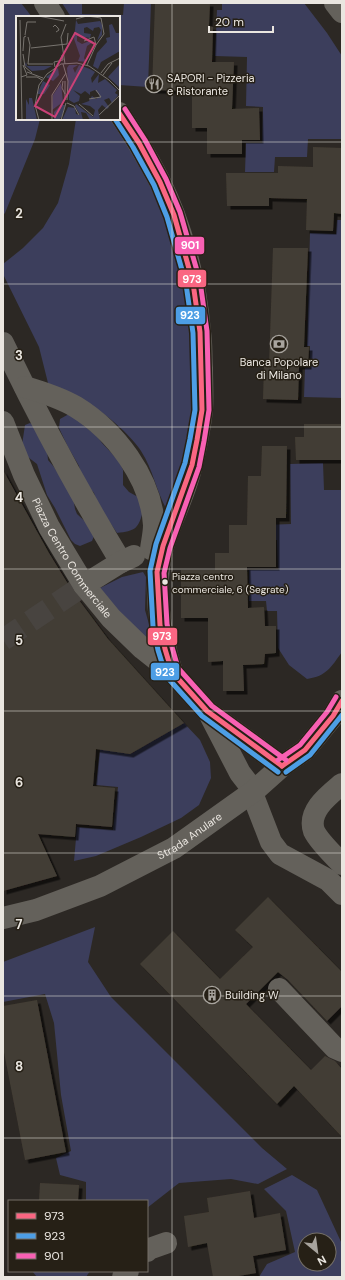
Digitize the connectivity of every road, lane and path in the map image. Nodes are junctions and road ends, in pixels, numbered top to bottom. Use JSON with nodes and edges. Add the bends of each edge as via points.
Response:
{"nodes":[{"id":1,"x":44,"y":3,"type":"edge"},
{"id":2,"x":335,"y":3,"type":"edge"},
{"id":3,"x":342,"y":12,"type":"edge"},
{"id":4,"x":53,"y":16,"type":"edge"},
{"id":5,"x":120,"y":114,"type":"edge"},
{"id":6,"x":3,"y":343,"type":"edge"},
{"id":7,"x":25,"y":387,"type":"junction"},
{"id":8,"x":3,"y":422,"type":"edge"},
{"id":9,"x":157,"y":548,"type":"junction"},
{"id":10,"x":121,"y":562,"type":"junction"},
{"id":11,"x":84,"y":585,"type":"junction"},
{"id":12,"x":172,"y":672,"type":"junction"},
{"id":13,"x":342,"y":701,"type":"edge"},
{"id":14,"x":207,"y":711,"type":"junction"},
{"id":15,"x":282,"y":766,"type":"junction"},
{"id":16,"x":342,"y":784,"type":"edge"},
{"id":17,"x":253,"y":792,"type":"junction"},
{"id":18,"x":342,"y":864,"type":"edge"},
{"id":19,"x":342,"y":894,"type":"edge"},
{"id":20,"x":3,"y":918,"type":"edge"},
{"id":21,"x":280,"y":989,"type":"dead end"},
{"id":22,"x":342,"y":1052,"type":"edge"}],
"edges":[{"from":1,"to":4,"type":"street"},
{"from":2,"to":3,"type":"street"},
{"from":5,"to":9,"type":"street","name":"Piazza Centro Commerciale","via":[[160,182],[174,215],[193,283],[200,332],[202,410],[197,440],[185,486]]},
{"from":6,"to":7,"type":"street"},
{"from":7,"to":9,"type":"street","via":[[44,392],[76,407],[105,429],[120,446],[138,472],[151,505]]},
{"from":7,"to":10,"type":"street","via":[[86,505]]},
{"from":8,"to":11,"type":"street","name":"Piazza Centro Commerciale","via":[[24,475],[49,526]]},
{"from":9,"to":10,"type":"street"},
{"from":9,"to":12,"type":"street","name":"Piazza Centro Commerciale","via":[[160,625]]},
{"from":10,"to":11,"type":"street"},
{"from":11,"to":12,"type":"street","name":"Piazza Centro Commerciale","via":[[111,618],[143,650]]},
{"from":12,"to":14,"type":"street","name":"Piazza Centro Commerciale"},
{"from":13,"to":15,"type":"street","name":"Strada Anulare","via":[[305,750]]},
{"from":14,"to":15,"type":"street","name":"Piazza Centro Commerciale"},
{"from":14,"to":17,"type":"street","name":"Piazza Centro Commerciale"},
{"from":15,"to":17,"type":"street","name":"Strada Anulare"},
{"from":16,"to":18,"type":"street","via":[[318,806],[313,817],[314,831]]},
{"from":17,"to":19,"type":"street","name":"Piazza Centro Commerciale","via":[[271,842],[280,854],[328,880]]},
{"from":17,"to":20,"type":"street","name":"Strada Anulare","via":[[174,848],[114,879],[36,910]]},
{"from":21,"to":22,"type":"street","via":[[335,1048]]}]}
